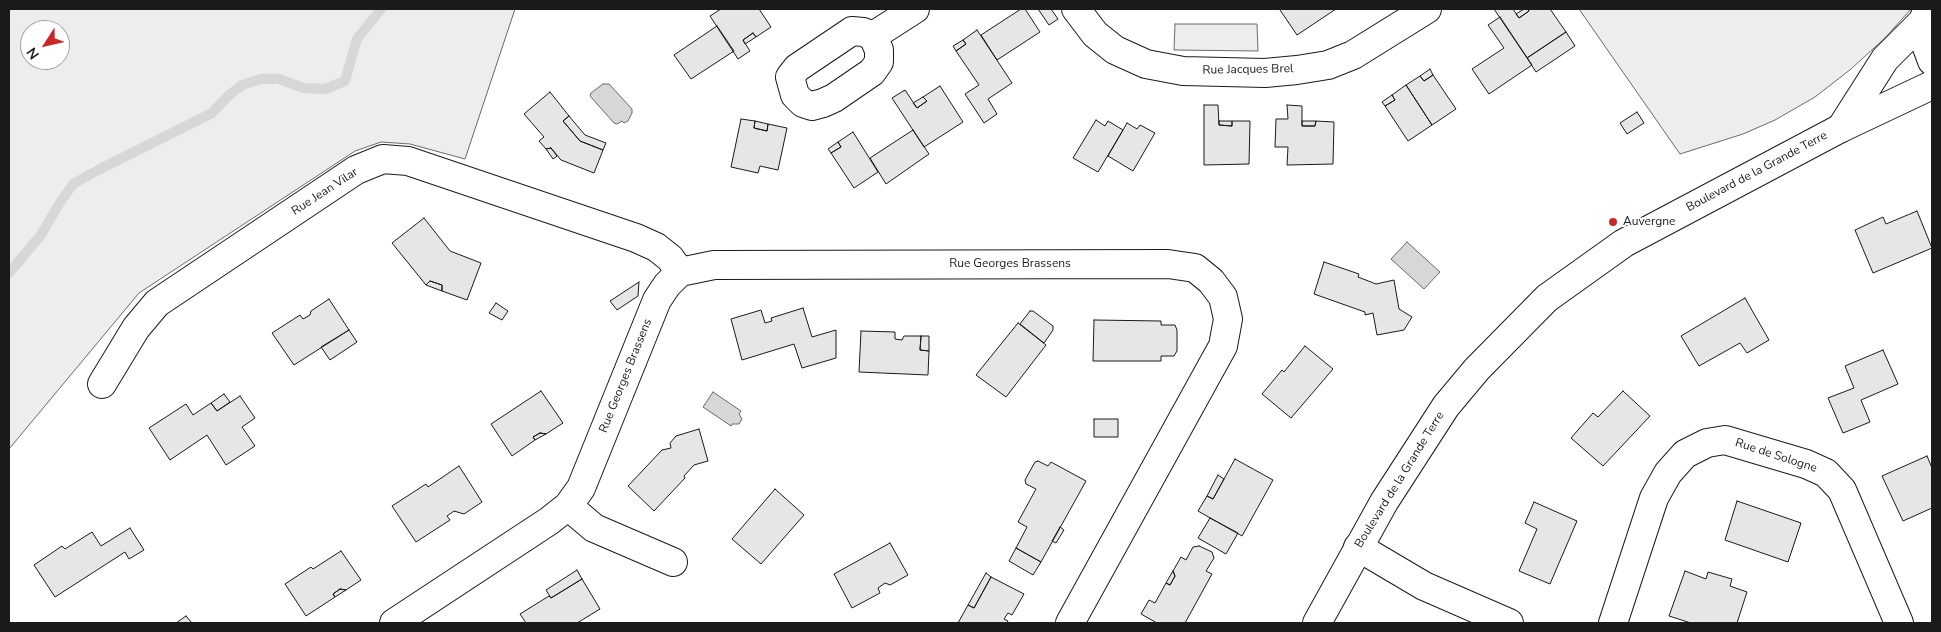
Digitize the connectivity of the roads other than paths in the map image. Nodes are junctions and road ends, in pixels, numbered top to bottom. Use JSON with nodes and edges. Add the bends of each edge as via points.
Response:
{"nodes":[{"id":1,"x":915,"y":9,"type":"edge"},
{"id":2,"x":1076,"y":9,"type":"edge"},
{"id":3,"x":1427,"y":9,"type":"edge"},
{"id":4,"x":1925,"y":15,"type":"edge"},
{"id":5,"x":873,"y":36,"type":"dead end"},
{"id":6,"x":1932,"y":61,"type":"edge"},
{"id":7,"x":1932,"y":85,"type":"edge"},
{"id":8,"x":1841,"y":128,"type":"junction"},
{"id":9,"x":680,"y":272,"type":"junction"},
{"id":10,"x":102,"y":384,"type":"dead end"},
{"id":11,"x":568,"y":506,"type":"junction"},
{"id":12,"x":1358,"y":547,"type":"junction"},
{"id":13,"x":673,"y":562,"type":"dead end"},
{"id":14,"x":394,"y":623,"type":"edge"},
{"id":15,"x":1070,"y":623,"type":"edge"},
{"id":16,"x":1316,"y":623,"type":"edge"},
{"id":17,"x":1509,"y":623,"type":"edge"},
{"id":18,"x":1614,"y":623,"type":"edge"},
{"id":19,"x":1899,"y":623,"type":"edge"}],
"edges":[{"from":1,"to":5,"type":"street"},
{"from":2,"to":3,"type":"street","name":"Rue Jacques Brel","via":[[1095,34],[1115,50],[1146,64],[1182,71],[1265,73],[1328,65],[1353,55]]},
{"from":4,"to":6,"type":"street","via":[[1922,34]]},
{"from":4,"to":8,"type":"street","via":[[1885,59]]},
{"from":7,"to":8,"type":"street","name":"Boulevard de la Grande Terre"},
{"from":8,"to":12,"type":"street","name":"Boulevard de la Grande Terre","via":[[1624,243],[1547,298],[1476,368],[1446,406]]},
{"from":9,"to":10,"type":"street","name":"Rue Jean Vilar","via":[[656,246],[636,238],[408,161],[383,159],[356,170],[157,303],[136,328]]},
{"from":9,"to":11,"type":"street","name":"Rue Georges Brassens","via":[[657,300],[581,488]]},
{"from":9,"to":15,"type":"street","name":"Rue Georges Brassens","via":[[714,265],[1168,264],[1195,268],[1211,281],[1223,297],[1228,319],[1223,346]]},
{"from":11,"to":13,"type":"street","via":[[594,528]]},
{"from":11,"to":14,"type":"street","name":"Rue Georges Brassens"},
{"from":12,"to":16,"type":"street","name":"Boulevard de la Grande Terre"},
{"from":12,"to":17,"type":"street","via":[[1424,586]]},
{"from":18,"to":19,"type":"street","name":"Rue de Sologne","via":[[1654,498],[1668,473],[1685,454],[1707,443],[1725,440],[1826,473],[1842,490]]}]}
